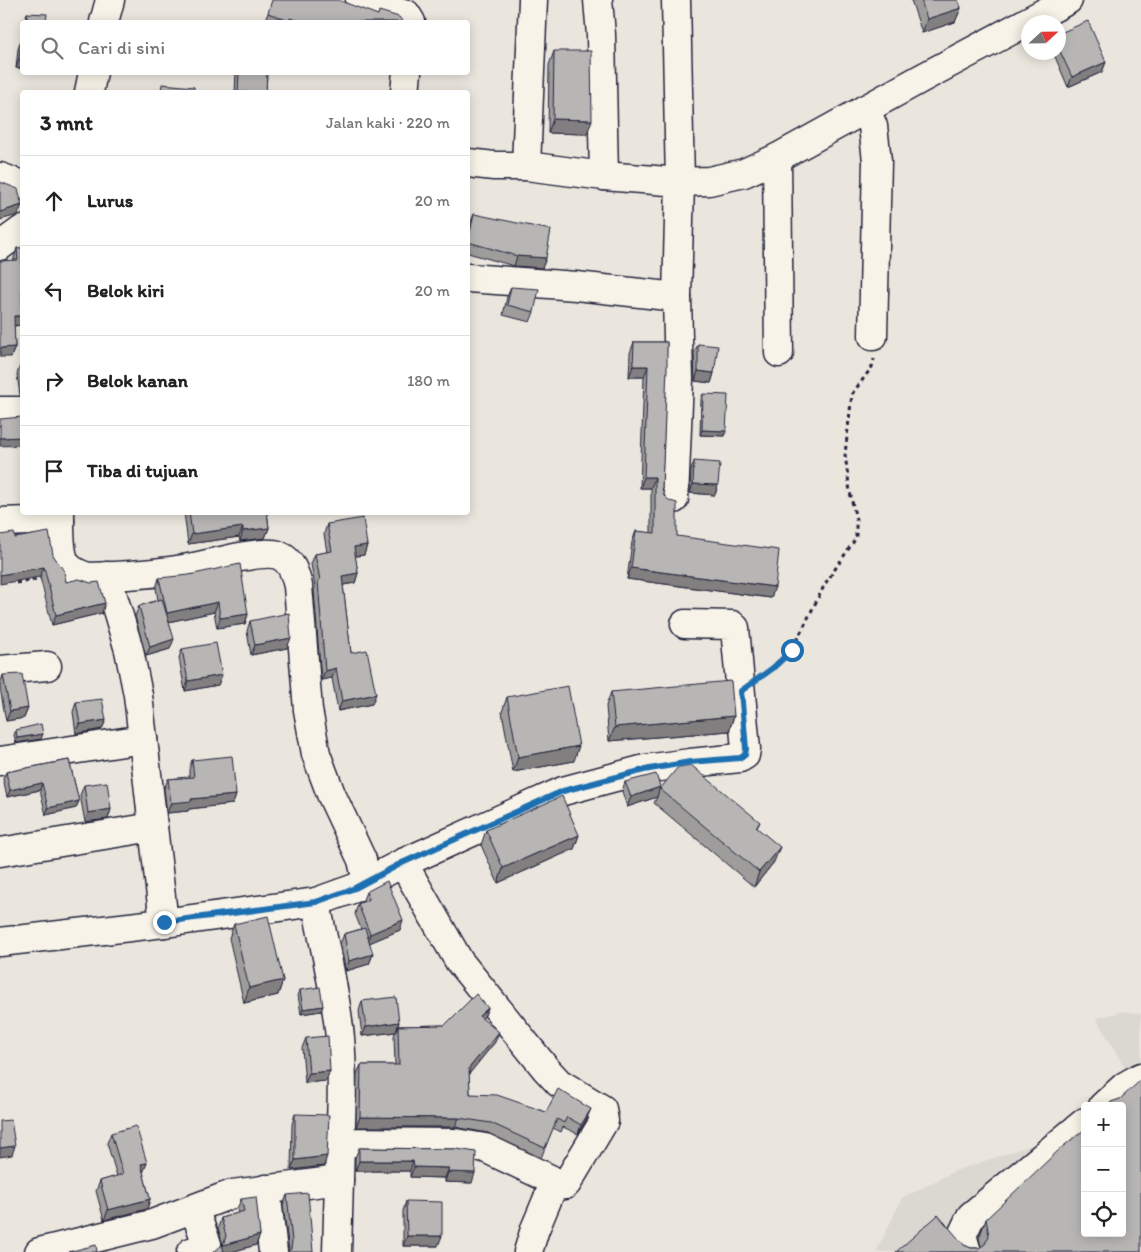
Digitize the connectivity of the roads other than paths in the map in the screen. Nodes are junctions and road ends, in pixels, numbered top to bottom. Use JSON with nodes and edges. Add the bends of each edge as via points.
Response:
{"nodes":[{"id":1,"x":110,"y":0,"type":"edge"},
{"id":2,"x":360,"y":0,"type":"edge"},
{"id":3,"x":533,"y":0,"type":"edge"},
{"id":4,"x":598,"y":0,"type":"edge"},
{"id":5,"x":676,"y":0,"type":"edge"},
{"id":6,"x":1068,"y":0,"type":"edge"},
{"id":7,"x":105,"y":20,"type":"edge"},
{"id":8,"x":409,"y":20,"type":"edge"},
{"id":9,"x":92,"y":75,"type":"edge"},
{"id":10,"x":407,"y":75,"type":"edge"},
{"id":11,"x":89,"y":90,"type":"edge"},
{"id":12,"x":404,"y":90,"type":"edge"},
{"id":13,"x":865,"y":109,"type":"junction"},
{"id":14,"x":777,"y":158,"type":"junction"},
{"id":15,"x":470,"y":162,"type":"edge"},
{"id":16,"x":526,"y":166,"type":"junction"},
{"id":17,"x":604,"y":176,"type":"junction"},
{"id":18,"x":0,"y":177,"type":"edge"},
{"id":19,"x":680,"y":182,"type":"junction"},
{"id":20,"x":20,"y":184,"type":"edge"},
{"id":21,"x":20,"y":231,"type":"edge"},
{"id":22,"x":0,"y":246,"type":"edge"},
{"id":23,"x":470,"y":278,"type":"edge"},
{"id":24,"x":677,"y":297,"type":"junction"},
{"id":25,"x":873,"y":336,"type":"road end"},
{"id":26,"x":779,"y":353,"type":"dead end"},
{"id":27,"x":0,"y":411,"type":"edge"},
{"id":28,"x":20,"y":412,"type":"edge"},
{"id":29,"x":674,"y":499,"type":"dead end"},
{"id":30,"x":60,"y":516,"type":"edge"},
{"id":31,"x":0,"y":522,"type":"edge"},
{"id":32,"x":106,"y":576,"type":"junction"},
{"id":33,"x":685,"y":624,"type":"dead end"},
{"id":34,"x":47,"y":666,"type":"dead end"},
{"id":35,"x":0,"y":670,"type":"edge"},
{"id":36,"x":143,"y":739,"type":"junction"},
{"id":37,"x":0,"y":761,"type":"edge"},
{"id":38,"x":153,"y":828,"type":"junction"},
{"id":39,"x":0,"y":852,"type":"edge"},
{"id":40,"x":402,"y":863,"type":"junction"},
{"id":41,"x":367,"y":882,"type":"junction"},
{"id":42,"x":316,"y":902,"type":"junction"},
{"id":43,"x":164,"y":922,"type":"junction"},
{"id":44,"x":0,"y":942,"type":"edge"},
{"id":45,"x":1141,"y":1077,"type":"edge"},
{"id":46,"x":1107,"y":1102,"type":"edge"},
{"id":47,"x":1081,"y":1125,"type":"edge"},
{"id":48,"x":340,"y":1142,"type":"junction"},
{"id":49,"x":339,"y":1180,"type":"junction"},
{"id":50,"x":553,"y":1186,"type":"junction"},
{"id":51,"x":266,"y":1190,"type":"junction"},
{"id":52,"x":194,"y":1209,"type":"junction"},
{"id":53,"x":39,"y":1252,"type":"edge"},
{"id":54,"x":191,"y":1252,"type":"edge"},
{"id":55,"x":273,"y":1252,"type":"edge"},
{"id":56,"x":337,"y":1252,"type":"edge"},
{"id":57,"x":528,"y":1252,"type":"edge"},
{"id":58,"x":967,"y":1252,"type":"edge"}],
"edges":[{"from":1,"to":7,"type":"street"},
{"from":2,"to":8,"type":"street","via":[[406,14]]},
{"from":3,"to":16,"type":"street"},
{"from":4,"to":17,"type":"street","via":[[602,35]]},
{"from":5,"to":19,"type":"street"},
{"from":6,"to":13,"type":"street"},
{"from":9,"to":11,"type":"street"},
{"from":10,"to":12,"type":"street"},
{"from":13,"to":14,"type":"street"},
{"from":13,"to":25,"type":"street","via":[[873,126],[877,161]]},
{"from":14,"to":19,"type":"street","via":[[744,173],[709,181]]},
{"from":14,"to":26,"type":"street"},
{"from":15,"to":16,"type":"street"},
{"from":16,"to":17,"type":"street"},
{"from":17,"to":19,"type":"street"},
{"from":18,"to":20,"type":"street"},
{"from":19,"to":24,"type":"street"},
{"from":21,"to":22,"type":"street"},
{"from":23,"to":24,"type":"street"},
{"from":24,"to":29,"type":"street","via":[[679,379]]},
{"from":27,"to":28,"type":"street"},
{"from":30,"to":31,"type":"street"},
{"from":30,"to":32,"type":"street","via":[[62,554],[66,564],[74,572],[87,577]]},
{"from":32,"to":36,"type":"street","via":[[129,650]]},
{"from":32,"to":41,"type":"street","via":[[183,569],[254,555],[277,555],[287,561],[298,586],[308,710],[316,754],[362,860]]},
{"from":33,"to":40,"type":"street","via":[[734,626],[736,630],[745,755],[644,770],[563,791]]},
{"from":34,"to":35,"type":"street"},
{"from":36,"to":37,"type":"street"},
{"from":36,"to":38,"type":"street"},
{"from":38,"to":39,"type":"street"},
{"from":38,"to":43,"type":"street"},
{"from":40,"to":41,"type":"street"},
{"from":40,"to":50,"type":"street","via":[[459,961],[546,1069],[560,1083],[602,1109],[604,1121],[567,1183]]},
{"from":41,"to":42,"type":"street"},
{"from":42,"to":43,"type":"street"},
{"from":42,"to":48,"type":"street","via":[[340,1038]]},
{"from":43,"to":44,"type":"street"},
{"from":45,"to":46,"type":"street"},
{"from":47,"to":58,"type":"street","via":[[971,1216],[962,1235]]},
{"from":48,"to":49,"type":"street"},
{"from":48,"to":50,"type":"street","via":[[454,1143],[486,1148],[550,1179]]},
{"from":49,"to":51,"type":"street"},
{"from":49,"to":56,"type":"street"},
{"from":50,"to":57,"type":"street"},
{"from":51,"to":52,"type":"street","via":[[232,1194]]},
{"from":51,"to":55,"type":"street"},
{"from":52,"to":53,"type":"street","via":[[152,1224]]},
{"from":52,"to":54,"type":"street","via":[[207,1244]]}]}
